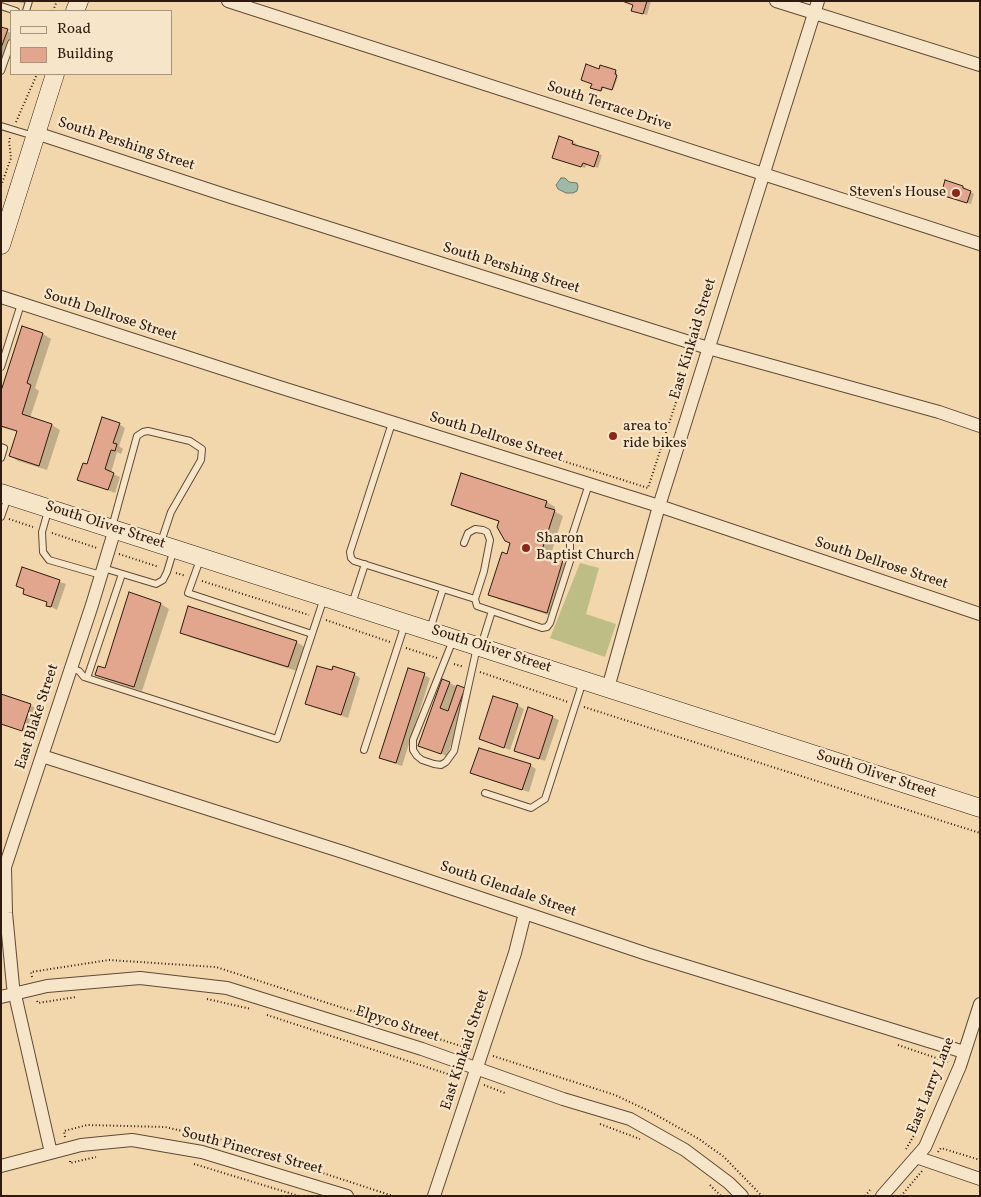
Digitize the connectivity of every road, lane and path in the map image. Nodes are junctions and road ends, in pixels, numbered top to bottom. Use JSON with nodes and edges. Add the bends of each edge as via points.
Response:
{"nodes":[{"id":1,"x":228,"y":1,"type":"edge"},
{"id":2,"x":776,"y":1,"type":"edge"},
{"id":3,"x":1,"y":6,"type":"edge"},
{"id":4,"x":816,"y":7,"type":"edge"},
{"id":5,"x":13,"y":10,"type":"edge"},
{"id":6,"x":10,"y":46,"type":"edge"},
{"id":7,"x":980,"y":65,"type":"edge"},
{"id":8,"x":1,"y":71,"type":"edge"},
{"id":9,"x":55,"y":75,"type":"edge"},
{"id":10,"x":1,"y":126,"type":"edge"},
{"id":11,"x":36,"y":135,"type":"junction"},
{"id":12,"x":763,"y":175,"type":"junction"},
{"id":13,"x":980,"y":244,"type":"edge"},
{"id":14,"x":1,"y":245,"type":"edge"},
{"id":15,"x":1,"y":297,"type":"edge"},
{"id":16,"x":21,"y":304,"type":"junction"},
{"id":17,"x":708,"y":348,"type":"junction"},
{"id":18,"x":682,"y":353,"type":"dead end"},
{"id":19,"x":1,"y":366,"type":"edge"},
{"id":20,"x":392,"y":423,"type":"junction"},
{"id":21,"x":980,"y":426,"type":"edge"},
{"id":22,"x":1,"y":447,"type":"edge"},
{"id":23,"x":1,"y":458,"type":"edge"},
{"id":24,"x":563,"y":461,"type":"dead end"},
{"id":25,"x":588,"y":484,"type":"junction"},
{"id":26,"x":5,"y":494,"type":"edge"},
{"id":27,"x":659,"y":506,"type":"junction"},
{"id":28,"x":49,"y":508,"type":"junction"},
{"id":29,"x":1,"y":517,"type":"edge"},
{"id":30,"x":113,"y":529,"type":"junction"},
{"id":31,"x":43,"y":530,"type":"junction"},
{"id":32,"x":464,"y":543,"type":"dead end"},
{"id":33,"x":167,"y":546,"type":"junction"},
{"id":34,"x":108,"y":551,"type":"junction"},
{"id":35,"x":201,"y":557,"type":"junction"},
{"id":36,"x":365,"y":564,"type":"junction"},
{"id":37,"x":167,"y":570,"type":"junction"},
{"id":38,"x":102,"y":572,"type":"junction"},
{"id":39,"x":122,"y":574,"type":"junction"},
{"id":40,"x":193,"y":578,"type":"junction"},
{"id":41,"x":443,"y":589,"type":"junction"},
{"id":42,"x":324,"y":597,"type":"junction"},
{"id":43,"x":475,"y":599,"type":"junction"},
{"id":44,"x":352,"y":606,"type":"junction"},
{"id":45,"x":492,"y":611,"type":"junction"},
{"id":46,"x":980,"y":614,"type":"edge"},
{"id":47,"x":317,"y":618,"type":"junction"},
{"id":48,"x":406,"y":623,"type":"junction"},
{"id":49,"x":430,"y":631,"type":"junction"},
{"id":50,"x":312,"y":634,"type":"junction"},
{"id":51,"x":454,"y":638,"type":"junction"},
{"id":52,"x":398,"y":645,"type":"junction"},
{"id":53,"x":478,"y":647,"type":"junction"},
{"id":54,"x":444,"y":660,"type":"junction"},
{"id":55,"x":71,"y":668,"type":"junction"},
{"id":56,"x":472,"y":670,"type":"junction"},
{"id":57,"x":87,"y":678,"type":"junction"},
{"id":58,"x":583,"y":680,"type":"junction"},
{"id":59,"x":608,"y":688,"type":"junction"},
{"id":60,"x":576,"y":704,"type":"junction"},
{"id":61,"x":364,"y":750,"type":"dead end"},
{"id":62,"x":42,"y":756,"type":"junction"},
{"id":63,"x":485,"y":794,"type":"dead end"},
{"id":64,"x":980,"y":808,"type":"edge"},
{"id":65,"x":980,"y":833,"type":"edge"},
{"id":66,"x":525,"y":913,"type":"junction"},
{"id":67,"x":31,"y":972,"type":"dead end"},
{"id":68,"x":35,"y":989,"type":"junction"},
{"id":69,"x":15,"y":994,"type":"junction"},
{"id":70,"x":82,"y":996,"type":"dead end"},
{"id":71,"x":1,"y":997,"type":"edge"},
{"id":72,"x":202,"y":998,"type":"dead end"},
{"id":73,"x":980,"y":1004,"type":"edge"},
{"id":74,"x":253,"y":1010,"type":"dead end"},
{"id":75,"x":262,"y":1013,"type":"dead end"},
{"id":76,"x":893,"y":1044,"type":"dead end"},
{"id":77,"x":964,"y":1052,"type":"junction"},
{"id":78,"x":948,"y":1062,"type":"dead end"},
{"id":79,"x":477,"y":1068,"type":"junction"},
{"id":80,"x":472,"y":1082,"type":"junction"},
{"id":81,"x":510,"y":1094,"type":"dead end"},
{"id":82,"x":924,"y":1119,"type":"dead end"},
{"id":83,"x":595,"y":1122,"type":"dead end"},
{"id":84,"x":64,"y":1132,"type":"dead end"},
{"id":85,"x":644,"y":1141,"type":"dead end"},
{"id":86,"x":941,"y":1148,"type":"dead end"},
{"id":87,"x":67,"y":1149,"type":"junction"},
{"id":88,"x":50,"y":1153,"type":"junction"},
{"id":89,"x":911,"y":1153,"type":"junction"},
{"id":90,"x":98,"y":1156,"type":"dead end"},
{"id":91,"x":980,"y":1160,"type":"edge"},
{"id":92,"x":192,"y":1163,"type":"dead end"},
{"id":93,"x":1,"y":1166,"type":"edge"},
{"id":94,"x":980,"y":1178,"type":"edge"},
{"id":95,"x":709,"y":1185,"type":"dead end"},
{"id":96,"x":877,"y":1192,"type":"edge"},
{"id":97,"x":299,"y":1196,"type":"edge"},
{"id":98,"x":346,"y":1196,"type":"edge"},
{"id":99,"x":434,"y":1196,"type":"edge"},
{"id":100,"x":721,"y":1196,"type":"edge"},
{"id":101,"x":742,"y":1196,"type":"edge"},
{"id":102,"x":865,"y":1196,"type":"edge"}],
"edges":[{"from":1,"to":12,"type":"street","name":"South Terrace Drive"},
{"from":2,"to":4,"type":"street"},
{"from":3,"to":5,"type":"lane"},
{"from":4,"to":7,"type":"street"},
{"from":4,"to":12,"type":"street","name":"East Kinkaid Street"},
{"from":6,"to":8,"type":"lane"},
{"from":9,"to":11,"type":"main road"},
{"from":10,"to":11,"type":"lane"},
{"from":11,"to":14,"type":"main road"},
{"from":11,"to":17,"type":"street","name":"South Pershing Street"},
{"from":12,"to":13,"type":"street","name":"South Terrace Drive"},
{"from":12,"to":17,"type":"street","name":"East Kinkaid Street"},
{"from":15,"to":16,"type":"street","name":"South Dellrose Street"},
{"from":16,"to":19,"type":"lane"},
{"from":16,"to":20,"type":"street","name":"South Dellrose Street"},
{"from":17,"to":21,"type":"street","name":"South Pershing Street"},
{"from":17,"to":27,"type":"street","name":"East Kinkaid Street"},
{"from":18,"to":24,"type":"path","via":[[692,356],[648,488]]},
{"from":20,"to":25,"type":"street","name":"South Dellrose Street"},
{"from":20,"to":36,"type":"lane","via":[[350,552],[352,560]]},
{"from":22,"to":23,"type":"lane","via":[[4,448]]},
{"from":25,"to":27,"type":"street","name":"South Dellrose Street"},
{"from":25,"to":45,"type":"lane","via":[[570,542],[570,560],[549,625],[542,628]]},
{"from":26,"to":28,"type":"main road","name":"South Oliver Street"},
{"from":26,"to":29,"type":"lane"},
{"from":27,"to":46,"type":"street","name":"South Dellrose Street"},
{"from":27,"to":59,"type":"street","name":"East Kinkaid Street"},
{"from":28,"to":30,"type":"main road","name":"South Oliver Street"},
{"from":28,"to":31,"type":"lane"},
{"from":29,"to":31,"type":"path"},
{"from":30,"to":33,"type":"main road","name":"South Oliver Street"},
{"from":30,"to":33,"type":"lane","via":[[137,436],[148,431],[190,442],[203,452],[171,512]]},
{"from":30,"to":34,"type":"street","name":"East Blake Street"},
{"from":31,"to":34,"type":"path"},
{"from":31,"to":38,"type":"lane","via":[[43,552],[49,560]]},
{"from":32,"to":43,"type":"lane","via":[[468,533],[475,529],[486,532],[490,540]]},
{"from":33,"to":35,"type":"main road","name":"South Oliver Street"},
{"from":33,"to":37,"type":"lane"},
{"from":34,"to":37,"type":"path"},
{"from":34,"to":38,"type":"street","name":"East Blake Street"},
{"from":35,"to":40,"type":"lane"},
{"from":35,"to":42,"type":"main road","name":"South Oliver Street"},
{"from":36,"to":41,"type":"lane"},
{"from":36,"to":44,"type":"lane"},
{"from":37,"to":39,"type":"lane","via":[[163,580],[156,584]]},
{"from":37,"to":40,"type":"path"},
{"from":38,"to":39,"type":"lane"},
{"from":38,"to":55,"type":"street","name":"East Blake Street"},
{"from":39,"to":57,"type":"lane"},
{"from":40,"to":47,"type":"path"},
{"from":40,"to":50,"type":"lane","via":[[188,593]]},
{"from":41,"to":43,"type":"lane"},
{"from":41,"to":49,"type":"lane"},
{"from":42,"to":44,"type":"main road","name":"South Oliver Street"},
{"from":42,"to":47,"type":"lane"},
{"from":43,"to":45,"type":"lane","via":[[477,606]]},
{"from":44,"to":48,"type":"main road","name":"South Oliver Street"},
{"from":45,"to":53,"type":"lane"},
{"from":47,"to":50,"type":"lane"},
{"from":47,"to":52,"type":"path"},
{"from":48,"to":49,"type":"main road","name":"South Oliver Street"},
{"from":48,"to":52,"type":"lane"},
{"from":49,"to":51,"type":"main road","name":"South Oliver Street"},
{"from":50,"to":57,"type":"lane","via":[[277,739]]},
{"from":51,"to":53,"type":"main road","name":"South Oliver Street"},
{"from":51,"to":54,"type":"lane"},
{"from":52,"to":54,"type":"path"},
{"from":52,"to":61,"type":"lane"},
{"from":53,"to":56,"type":"lane"},
{"from":53,"to":58,"type":"main road","name":"South Oliver Street"},
{"from":54,"to":56,"type":"path"},
{"from":54,"to":56,"type":"lane","via":[[414,740],[413,750],[422,760],[441,765],[454,751]]},
{"from":55,"to":57,"type":"lane"},
{"from":55,"to":62,"type":"street","name":"East Blake Street"},
{"from":56,"to":60,"type":"path"},
{"from":58,"to":59,"type":"main road","name":"South Oliver Street"},
{"from":58,"to":60,"type":"lane"},
{"from":59,"to":64,"type":"main road","name":"South Oliver Street"},
{"from":60,"to":63,"type":"lane","via":[[544,799],[531,808]]},
{"from":60,"to":65,"type":"path"},
{"from":62,"to":66,"type":"street","name":"South Glendale Street"},
{"from":62,"to":69,"type":"street","name":"East Blake Street","via":[[5,867],[6,913]]},
{"from":66,"to":77,"type":"street","name":"South Glendale Street"},
{"from":66,"to":79,"type":"street","name":"East Kinkaid Street","via":[[515,954]]},
{"from":67,"to":68,"type":"path"},
{"from":68,"to":69,"type":"street","name":"Elpyco Street"},
{"from":68,"to":70,"type":"path","via":[[38,1003]]},
{"from":68,"to":79,"type":"street","name":"Elpyco Street","via":[[140,978],[227,988]]},
{"from":69,"to":71,"type":"street","name":"Elpyco Street"},
{"from":69,"to":88,"type":"street","name":"East Blake Street"},
{"from":72,"to":74,"type":"path"},
{"from":73,"to":77,"type":"street","name":"East Larry Lane"},
{"from":75,"to":80,"type":"path"},
{"from":76,"to":78,"type":"path"},
{"from":77,"to":89,"type":"street","name":"East Larry Lane","via":[[925,1147]]},
{"from":79,"to":80,"type":"street","name":"East Kinkaid Street"},
{"from":79,"to":101,"type":"street","name":"Elpyco Street","via":[[630,1119],[685,1150]]},
{"from":80,"to":81,"type":"path"},
{"from":80,"to":99,"type":"street","name":"East Kinkaid Street"},
{"from":82,"to":89,"type":"path"},
{"from":83,"to":85,"type":"path"},
{"from":84,"to":87,"type":"path"},
{"from":86,"to":91,"type":"path"},
{"from":87,"to":88,"type":"street","name":"South Pinecrest Street"},
{"from":87,"to":90,"type":"path","via":[[70,1162]]},
{"from":87,"to":98,"type":"street","name":"South Pinecrest Street","via":[[132,1140],[202,1152]]},
{"from":88,"to":93,"type":"street","name":"South Pinecrest Street"},
{"from":89,"to":94,"type":"street"},
{"from":89,"to":96,"type":"street","name":"East Larry Lane"},
{"from":92,"to":97,"type":"path"},
{"from":95,"to":100,"type":"path"},
{"from":96,"to":102,"type":"path"}]}
